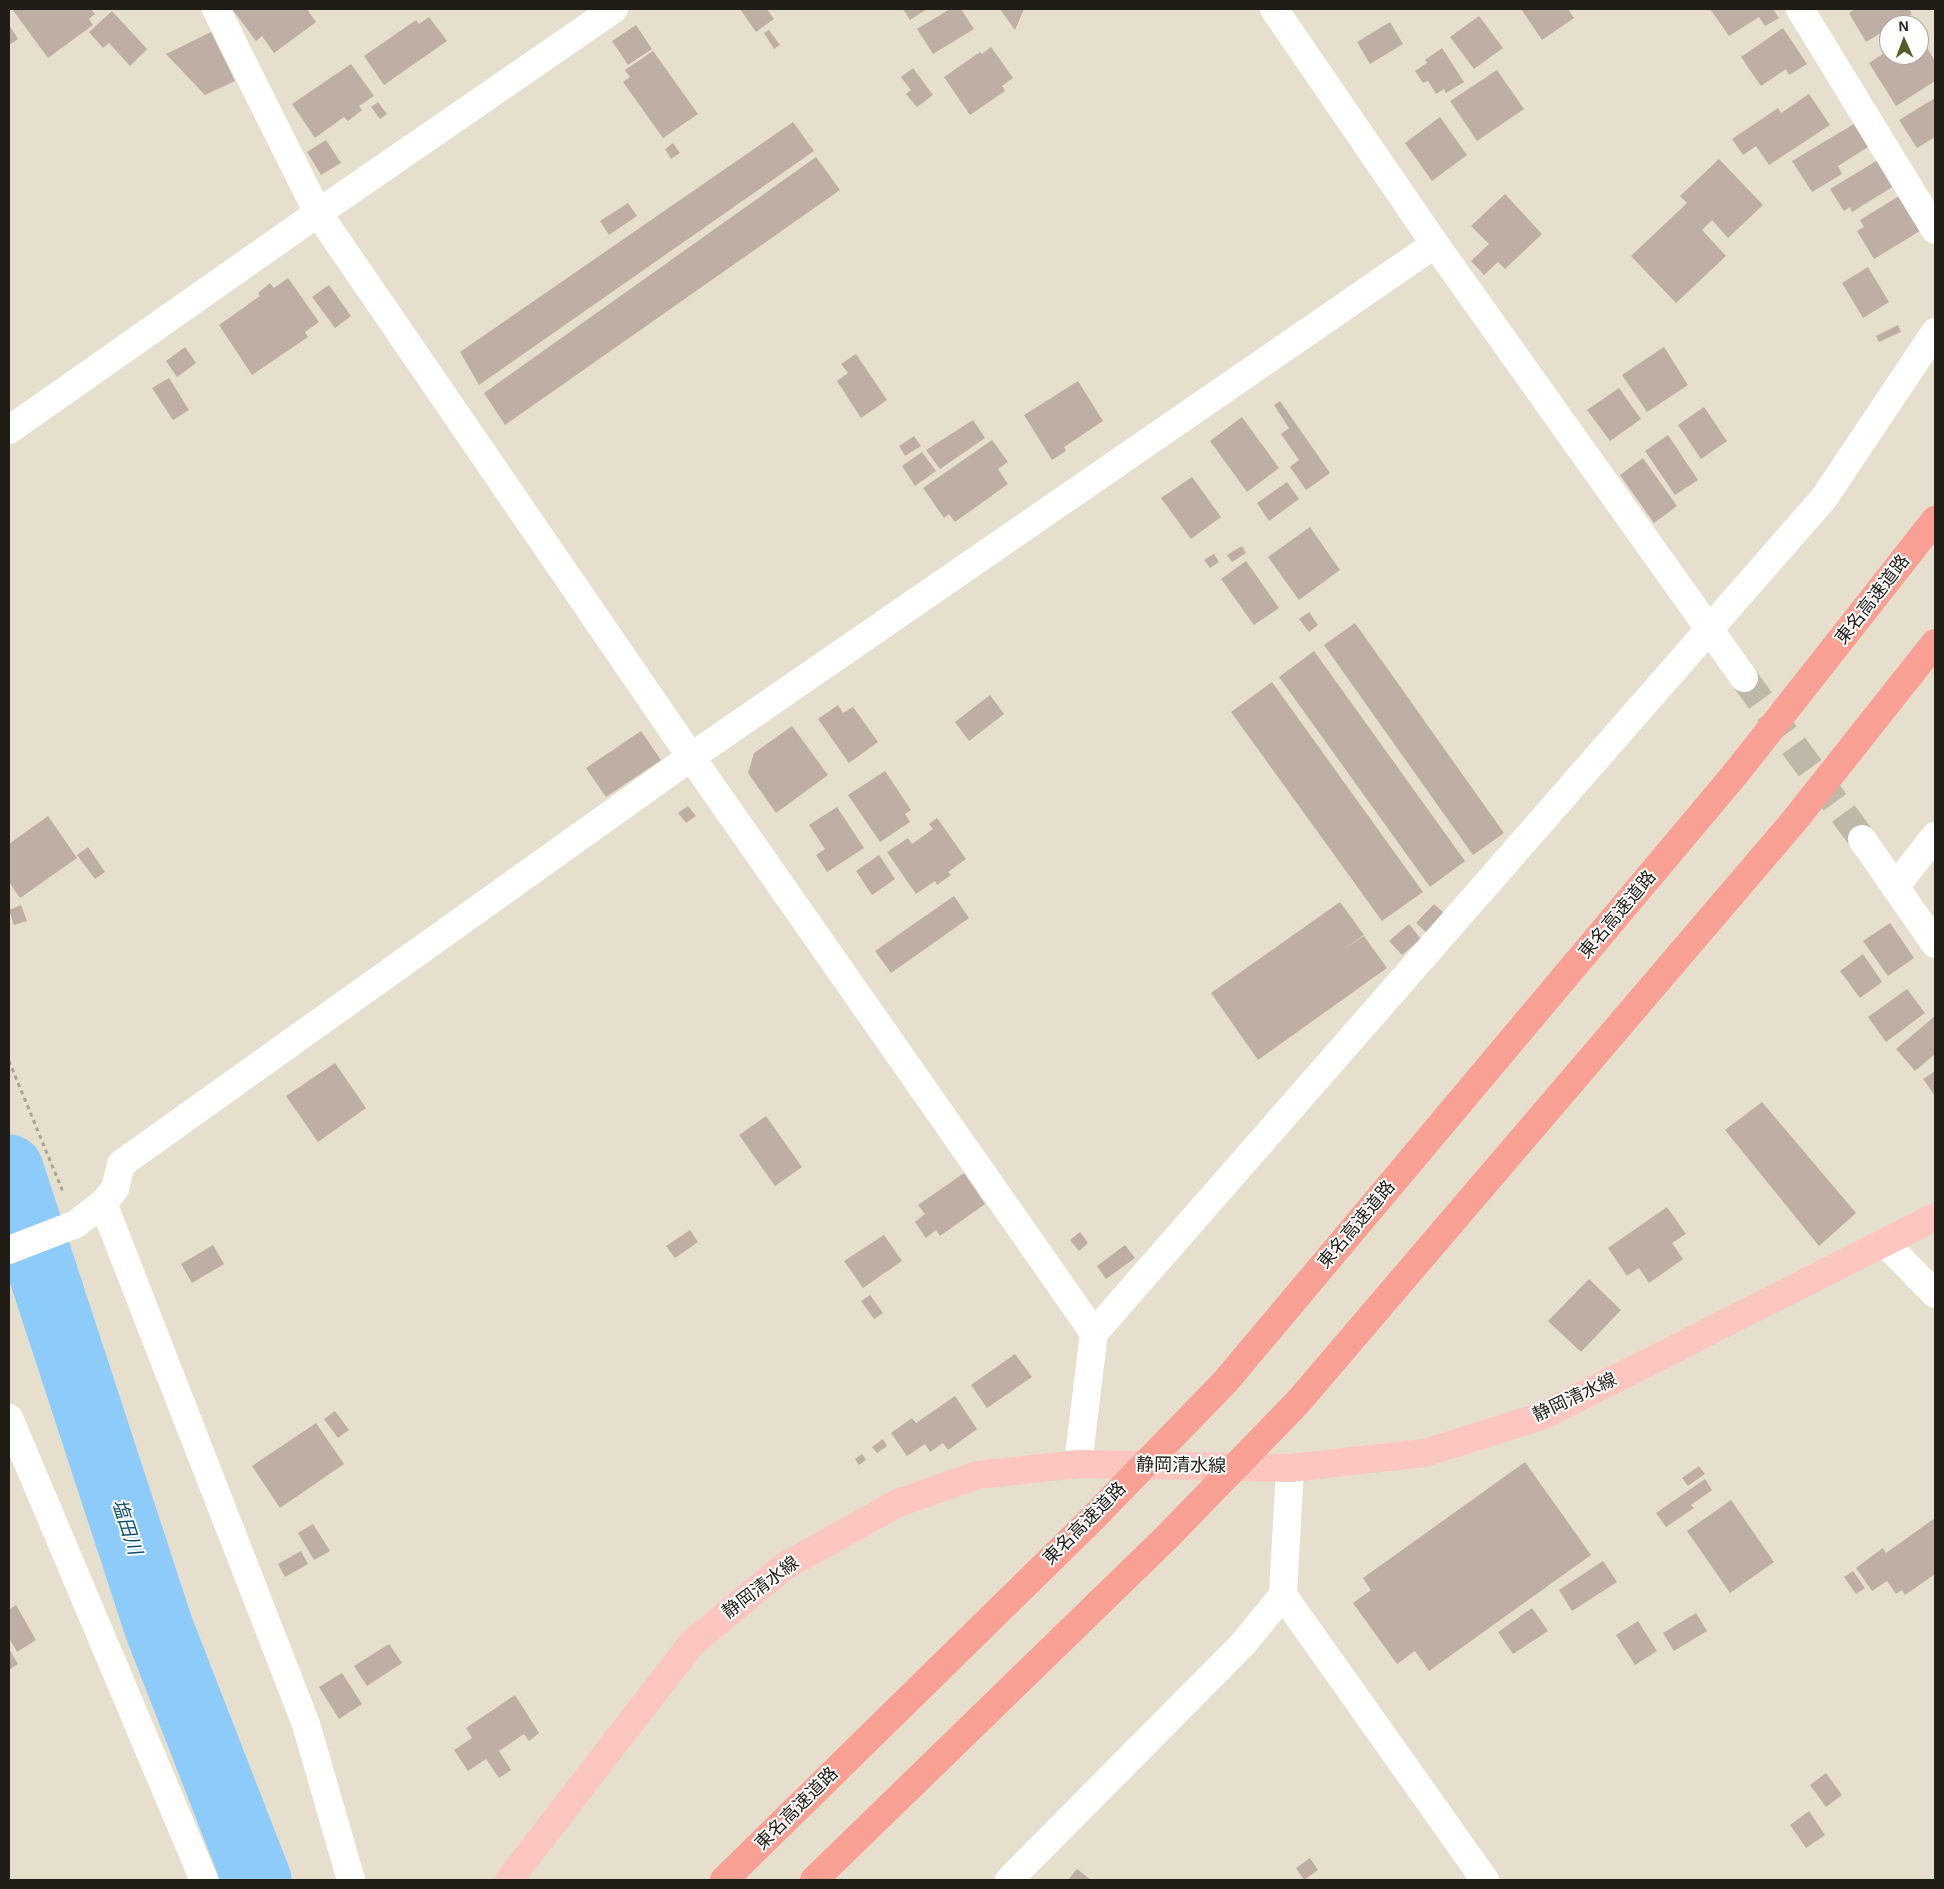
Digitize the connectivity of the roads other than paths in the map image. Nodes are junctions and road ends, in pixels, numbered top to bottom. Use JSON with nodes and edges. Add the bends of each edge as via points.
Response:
{"nodes":[{"id":1,"x":216,"y":9,"type":"edge"},
{"id":2,"x":614,"y":9,"type":"edge"},
{"id":3,"x":1274,"y":9,"type":"edge"},
{"id":4,"x":1800,"y":9,"type":"edge"},
{"id":5,"x":318,"y":213,"type":"junction"},
{"id":6,"x":1935,"y":230,"type":"edge"},
{"id":7,"x":1435,"y":244,"type":"junction"},
{"id":8,"x":1935,"y":332,"type":"edge"},
{"id":9,"x":9,"y":430,"type":"edge"},
{"id":10,"x":1935,"y":520,"type":"edge"},
{"id":11,"x":1709,"y":628,"type":"junction"},
{"id":12,"x":1935,"y":643,"type":"edge"},
{"id":13,"x":1744,"y":678,"type":"tunnel mouth"},
{"id":14,"x":691,"y":757,"type":"junction"},
{"id":15,"x":1935,"y":836,"type":"edge"},
{"id":16,"x":1862,"y":839,"type":"tunnel mouth"},
{"id":17,"x":1895,"y":887,"type":"junction"},
{"id":18,"x":1935,"y":944,"type":"edge"},
{"id":19,"x":103,"y":1203,"type":"junction"},
{"id":20,"x":1935,"y":1217,"type":"edge"},
{"id":21,"x":1885,"y":1243,"type":"junction"},
{"id":22,"x":9,"y":1250,"type":"edge"},
{"id":23,"x":1935,"y":1294,"type":"edge"},
{"id":24,"x":1094,"y":1333,"type":"junction"},
{"id":25,"x":9,"y":1418,"type":"edge"},
{"id":26,"x":1078,"y":1464,"type":"junction"},
{"id":27,"x":1290,"y":1468,"type":"junction"},
{"id":28,"x":1283,"y":1595,"type":"junction"},
{"id":29,"x":204,"y":1880,"type":"edge"},
{"id":30,"x":351,"y":1880,"type":"edge"},
{"id":31,"x":509,"y":1880,"type":"edge"},
{"id":32,"x":724,"y":1880,"type":"edge"},
{"id":33,"x":814,"y":1880,"type":"edge"},
{"id":34,"x":1010,"y":1880,"type":"edge"},
{"id":35,"x":1485,"y":1880,"type":"edge"}],
"edges":[{"from":1,"to":5,"type":"street"},
{"from":2,"to":5,"type":"street"},
{"from":3,"to":7,"type":"street"},
{"from":4,"to":6,"type":"street"},
{"from":5,"to":9,"type":"street"},
{"from":5,"to":14,"type":"street"},
{"from":7,"to":11,"type":"street"},
{"from":7,"to":14,"type":"street"},
{"from":8,"to":11,"type":"street","via":[[1824,498]]},
{"from":10,"to":32,"type":"highway","name":"東名高速道路","via":[[1736,773],[1225,1382],[1092,1518]]},
{"from":11,"to":13,"type":"street"},
{"from":11,"to":24,"type":"street"},
{"from":12,"to":33,"type":"highway","via":[[1794,821],[1298,1402],[1168,1536]]},
{"from":14,"to":19,"type":"street","via":[[121,1164],[115,1189]]},
{"from":14,"to":24,"type":"street"},
{"from":15,"to":17,"type":"street"},
{"from":16,"to":17,"type":"street"},
{"from":17,"to":18,"type":"street"},
{"from":19,"to":22,"type":"street","via":[[76,1224]]},
{"from":19,"to":30,"type":"street","via":[[306,1724]]},
{"from":20,"to":21,"type":"main road","name":"静岡清水線"},
{"from":21,"to":23,"type":"street"},
{"from":21,"to":27,"type":"main road","name":"静岡清水線","via":[[1542,1416],[1425,1453]]},
{"from":24,"to":26,"type":"street"},
{"from":25,"to":29,"type":"street"},
{"from":26,"to":27,"type":"main road","name":"静岡清水線"},
{"from":26,"to":31,"type":"main road","name":"静岡清水線","via":[[978,1475],[951,1484],[898,1503],[785,1566],[692,1643]]},
{"from":27,"to":28,"type":"street"},
{"from":28,"to":34,"type":"street","via":[[1243,1644]]},
{"from":28,"to":35,"type":"street"}]}
